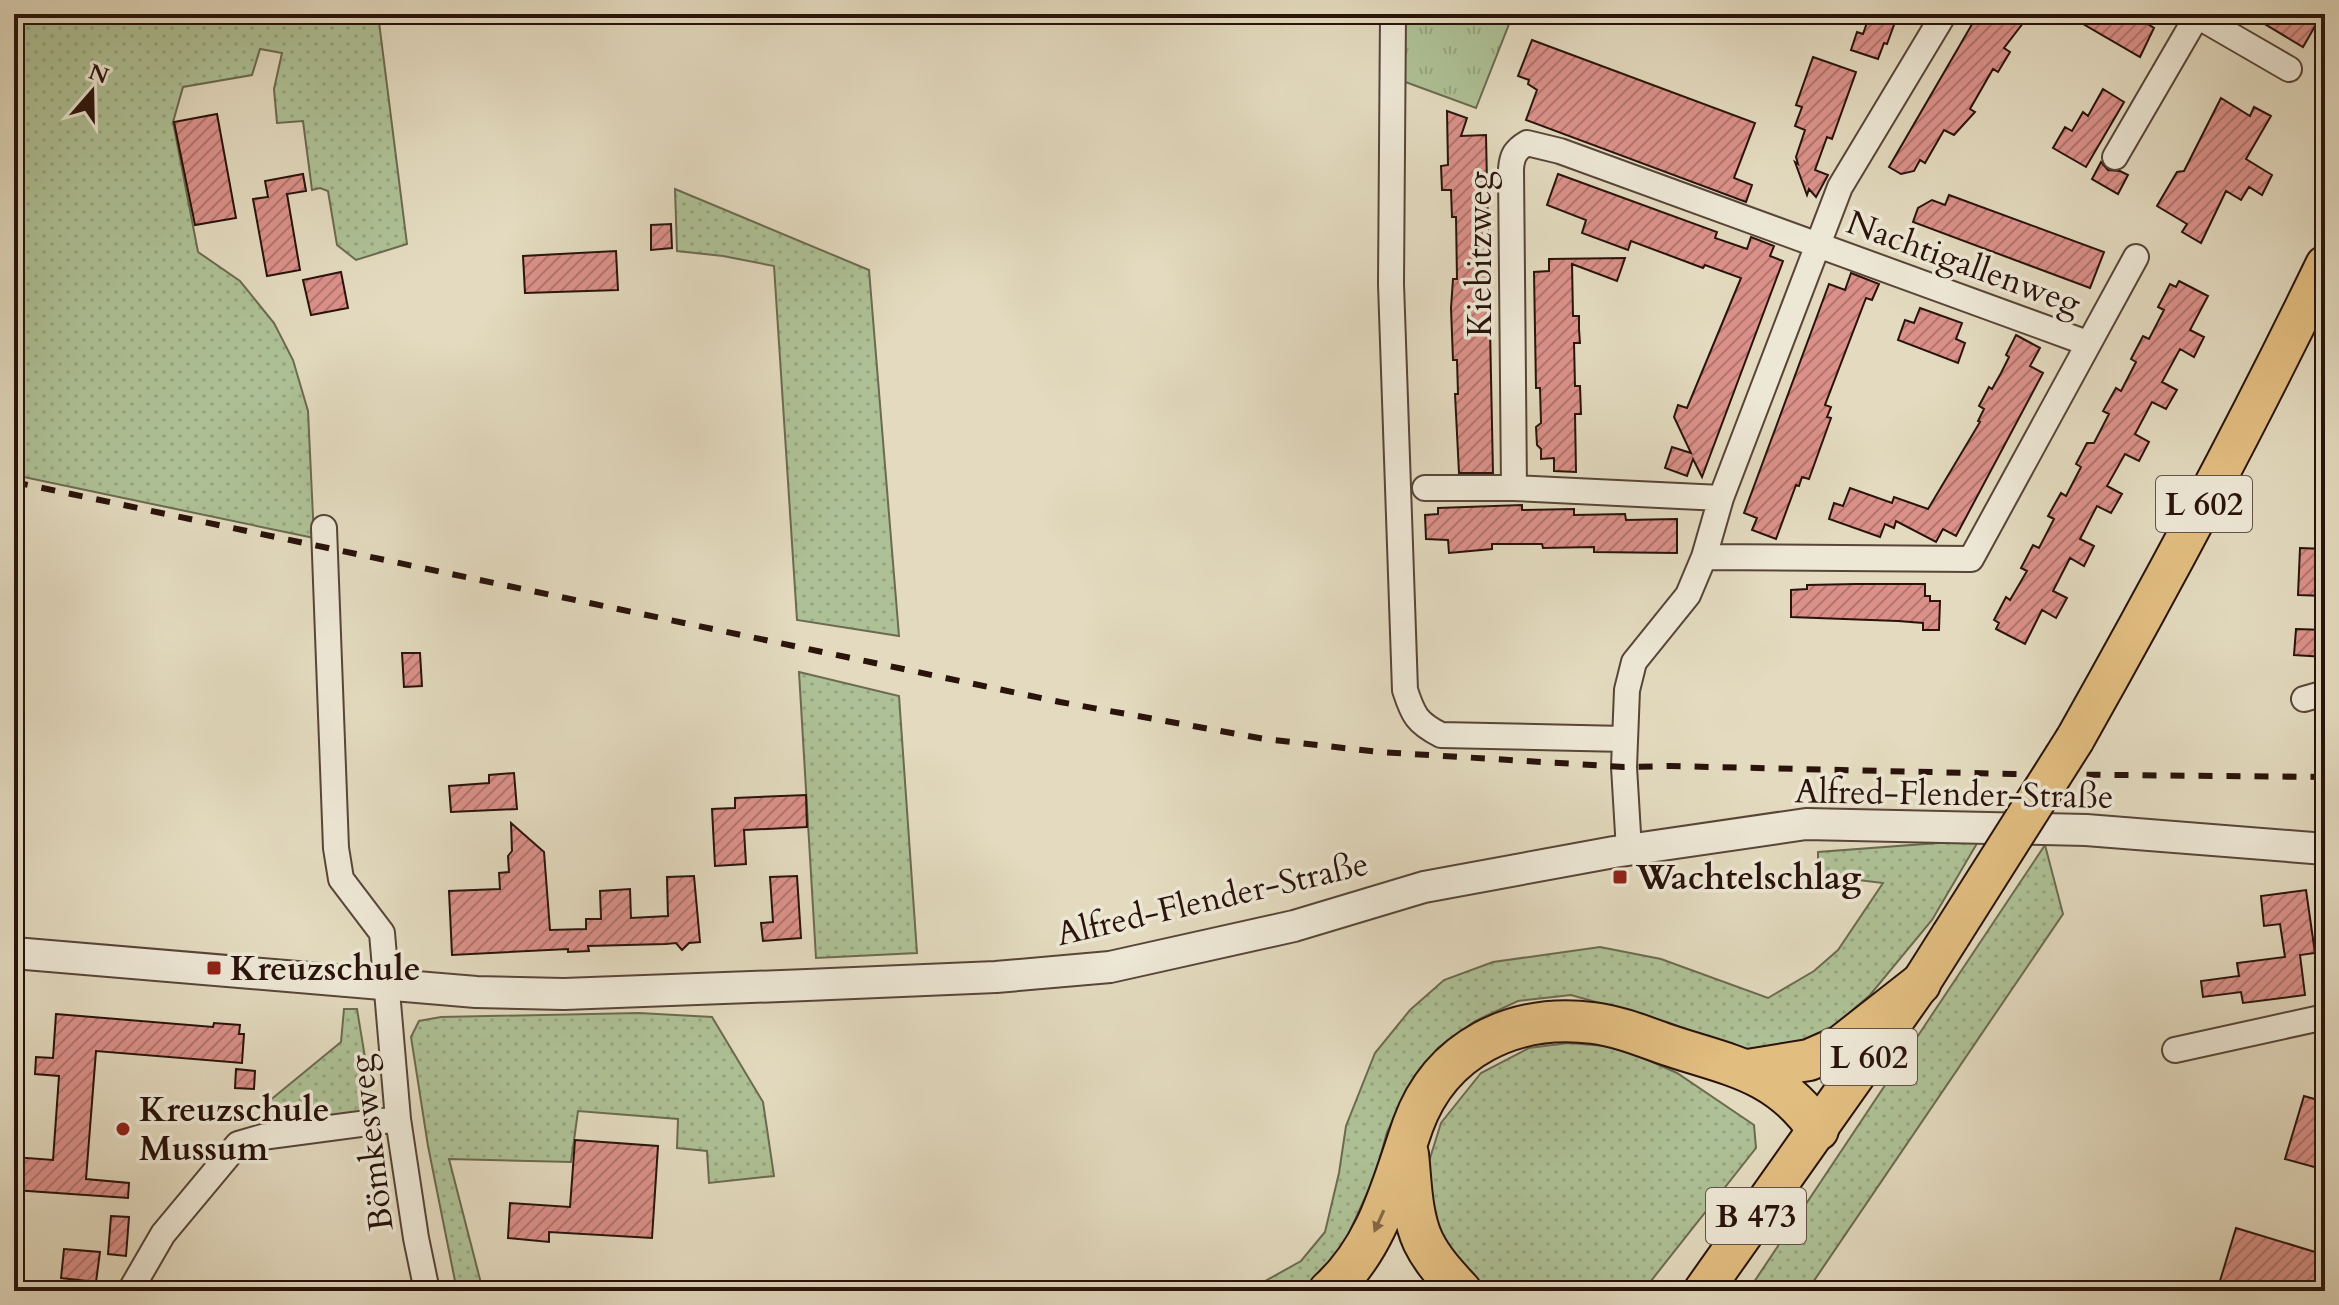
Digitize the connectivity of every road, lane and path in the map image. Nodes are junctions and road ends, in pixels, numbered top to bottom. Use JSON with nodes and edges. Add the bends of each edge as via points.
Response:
{"nodes":[{"id":1,"x":1393,"y":14,"type":"edge"},
{"id":2,"x":1944,"y":14,"type":"edge"},
{"id":3,"x":2195,"y":15,"type":"edge"},
{"id":4,"x":2289,"y":69,"type":"dead end"},
{"id":5,"x":2115,"y":157,"type":"dead end"},
{"id":6,"x":1817,"y":245,"type":"junction"},
{"id":7,"x":2136,"y":257,"type":"dead end"},
{"id":8,"x":2325,"y":265,"type":"edge"},
{"id":9,"x":2087,"y":343,"type":"junction"},
{"id":10,"x":1425,"y":488,"type":"dead end"},
{"id":11,"x":1514,"y":488,"type":"junction"},
{"id":12,"x":1721,"y":498,"type":"junction"},
{"id":13,"x":324,"y":528,"type":"dead end"},
{"id":14,"x":1704,"y":557,"type":"junction"},
{"id":15,"x":1625,"y":739,"type":"junction"},
{"id":16,"x":2325,"y":849,"type":"edge"},
{"id":17,"x":1629,"y":850,"type":"junction"},
{"id":18,"x":14,"y":953,"type":"edge"},
{"id":19,"x":1920,"y":984,"type":"junction"},
{"id":20,"x":388,"y":986,"type":"junction"},
{"id":21,"x":2325,"y":1017,"type":"edge"},
{"id":22,"x":1664,"y":1044,"type":"junction"},
{"id":23,"x":2175,"y":1050,"type":"dead end"},
{"id":24,"x":1748,"y":1070,"type":"junction"},
{"id":25,"x":398,"y":1119,"type":"junction"},
{"id":26,"x":1812,"y":1137,"type":"junction"},
{"id":27,"x":1407,"y":1148,"type":"junction"},
{"id":28,"x":1704,"y":1289,"type":"edge"},
{"id":29,"x":130,"y":1291,"type":"edge"},
{"id":30,"x":427,"y":1291,"type":"edge"},
{"id":31,"x":1329,"y":1291,"type":"edge"},
{"id":32,"x":1461,"y":1291,"type":"edge"}],
"edges":[{"from":1,"to":15,"type":"street","via":[[1391,284],[1405,690],[1412,712],[1423,726],[1441,735]]},
{"from":2,"to":6,"type":"street","via":[[1840,187]]},
{"from":3,"to":4,"type":"street"},
{"from":3,"to":5,"type":"street"},
{"from":6,"to":9,"type":"street","name":"Nachtigallenweg"},
{"from":6,"to":11,"type":"street","name":"Kiebitzweg","via":[[1560,151],[1527,143],[1518,148],[1511,169]]},
{"from":6,"to":12,"type":"street"},
{"from":7,"to":9,"type":"street","name":"Nachtigallenweg"},
{"from":8,"to":19,"type":"main road","number":"L 602","bridge":true,"via":[[2164,582],[2075,739]]},
{"from":9,"to":14,"type":"street","name":"Nachtigallenweg","via":[[1971,559]]},
{"from":10,"to":11,"type":"street"},
{"from":11,"to":12,"type":"street"},
{"from":12,"to":14,"type":"street"},
{"from":13,"to":20,"type":"street","name":"Bömkesweg","via":[[336,848],[341,879],[382,933]]},
{"from":14,"to":15,"type":"street","via":[[1688,595],[1634,662]]},
{"from":15,"to":17,"type":"street"},
{"from":16,"to":17,"type":"street","name":"Alfred-Flender-Straße","via":[[2086,830],[1806,824]]},
{"from":17,"to":20,"type":"street","name":"Alfred-Flender-Straße","via":[[1424,887],[1294,926],[1110,967],[996,977],[564,994]]},
{"from":18,"to":20,"type":"street","name":"Alfred-Flender-Straße"},
{"from":19,"to":24,"type":"highway","via":[[1841,1046],[1809,1060]]},
{"from":19,"to":26,"type":"main road","number":"L 602"},
{"from":20,"to":25,"type":"street","name":"Bömkesweg"},
{"from":21,"to":23,"type":"street"},
{"from":22,"to":24,"type":"highway"},
{"from":22,"to":26,"type":"highway"},
{"from":22,"to":27,"type":"highway","via":[[1596,1023],[1549,1020],[1504,1031],[1468,1052],[1443,1075],[1424,1102]]},
{"from":24,"to":26,"type":"highway","via":[[1806,1112]]},
{"from":25,"to":29,"type":"street","via":[[238,1144],[163,1234]]},
{"from":25,"to":30,"type":"street","name":"Bömkesweg"},
{"from":26,"to":28,"type":"main road","number":"B 473"},
{"from":27,"to":31,"type":"highway","one_way":true,"via":[[1362,1255]]},
{"from":27,"to":32,"type":"highway","via":[[1423,1240]]}]}
